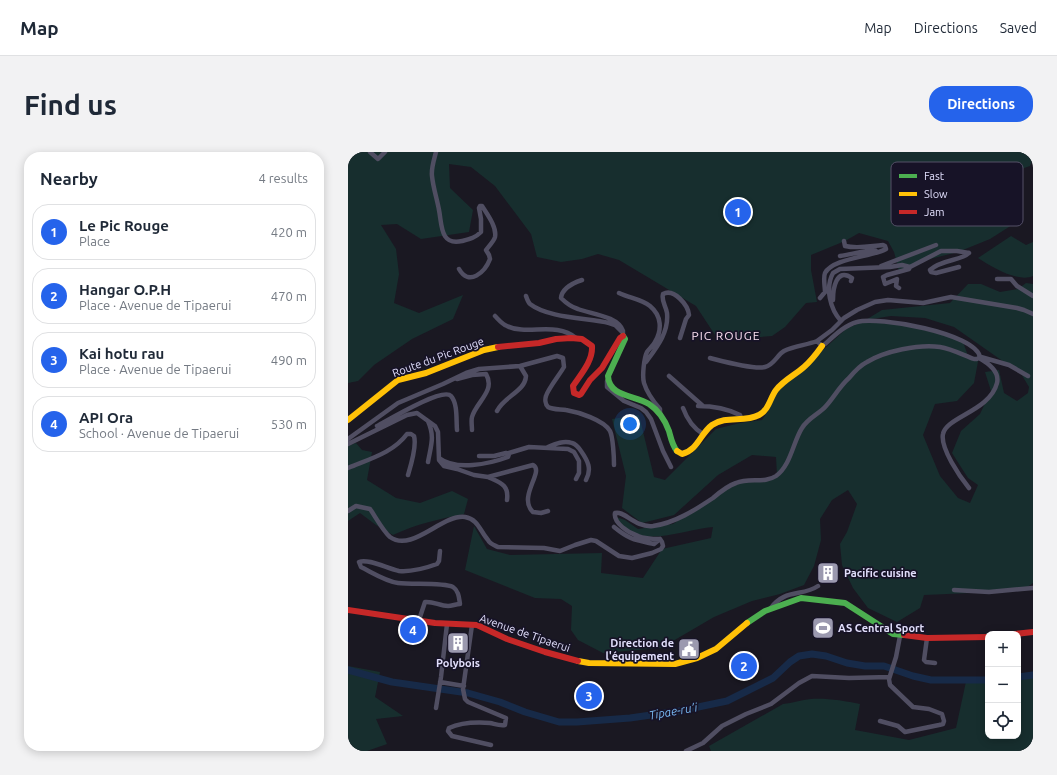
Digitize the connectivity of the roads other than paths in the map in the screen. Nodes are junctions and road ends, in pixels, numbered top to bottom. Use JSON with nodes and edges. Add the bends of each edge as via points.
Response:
{"nodes":[{"id":1,"x":370,"y":152,"type":"edge"},
{"id":2,"x":385,"y":152,"type":"edge"},
{"id":3,"x":436,"y":152,"type":"edge"},
{"id":4,"x":844,"y":241,"type":"dead end"},
{"id":5,"x":936,"y":245,"type":"dead end"},
{"id":6,"x":877,"y":252,"type":"junction"},
{"id":7,"x":840,"y":256,"type":"dead end"},
{"id":8,"x":910,"y":267,"type":"junction"},
{"id":9,"x":959,"y":267,"type":"dead end"},
{"id":10,"x":877,"y":268,"type":"junction"},
{"id":11,"x":459,"y":269,"type":"dead end"},
{"id":12,"x":826,"y":272,"type":"junction"},
{"id":13,"x":997,"y":279,"type":"dead end"},
{"id":14,"x":582,"y":280,"type":"dead end"},
{"id":15,"x":850,"y":281,"type":"dead end"},
{"id":16,"x":899,"y":288,"type":"dead end"},
{"id":17,"x":829,"y":289,"type":"junction"},
{"id":18,"x":619,"y":293,"type":"dead end"},
{"id":19,"x":526,"y":296,"type":"dead end"},
{"id":20,"x":1033,"y":296,"type":"edge"},
{"id":21,"x":820,"y":298,"type":"dead end"},
{"id":22,"x":833,"y":306,"type":"junction"},
{"id":23,"x":1033,"y":314,"type":"edge"},
{"id":24,"x":495,"y":316,"type":"dead end"},
{"id":25,"x":841,"y":321,"type":"junction"},
{"id":26,"x":623,"y":335,"type":"junction"},
{"id":27,"x":576,"y":338,"type":"junction"},
{"id":28,"x":680,"y":338,"type":"dead end"},
{"id":29,"x":819,"y":344,"type":"junction"},
{"id":30,"x":710,"y":358,"type":"dead end"},
{"id":31,"x":979,"y":358,"type":"junction"},
{"id":32,"x":645,"y":364,"type":"junction"},
{"id":33,"x":520,"y":366,"type":"junction"},
{"id":34,"x":669,"y":376,"type":"dead end"},
{"id":35,"x":1028,"y":376,"type":"dead end"},
{"id":36,"x":607,"y":381,"type":"junction"},
{"id":37,"x":443,"y":384,"type":"junction"},
{"id":38,"x":683,"y":408,"type":"dead end"},
{"id":39,"x":497,"y":411,"type":"dead end"},
{"id":40,"x":660,"y":413,"type":"junction"},
{"id":41,"x":741,"y":418,"type":"junction"},
{"id":42,"x":348,"y":420,"type":"edge"},
{"id":43,"x":427,"y":420,"type":"junction"},
{"id":44,"x":457,"y":430,"type":"dead end"},
{"id":45,"x":472,"y":430,"type":"dead end"},
{"id":46,"x":366,"y":434,"type":"junction"},
{"id":47,"x":703,"y":434,"type":"junction"},
{"id":48,"x":348,"y":438,"type":"edge"},
{"id":49,"x":348,"y":444,"type":"edge"},
{"id":50,"x":546,"y":448,"type":"junction"},
{"id":51,"x":509,"y":453,"type":"junction"},
{"id":52,"x":479,"y":456,"type":"dead end"},
{"id":53,"x":438,"y":458,"type":"junction"},
{"id":54,"x":428,"y":462,"type":"dead end"},
{"id":55,"x":614,"y":465,"type":"dead end"},
{"id":56,"x":671,"y":467,"type":"dead end"},
{"id":57,"x":348,"y":468,"type":"edge"},
{"id":58,"x":408,"y":474,"type":"dead end"},
{"id":59,"x":488,"y":477,"type":"junction"},
{"id":60,"x":576,"y":480,"type":"dead end"},
{"id":61,"x":586,"y":480,"type":"dead end"},
{"id":62,"x":969,"y":488,"type":"dead end"},
{"id":63,"x":507,"y":500,"type":"dead end"},
{"id":64,"x":348,"y":511,"type":"edge"},
{"id":65,"x":548,"y":511,"type":"dead end"},
{"id":66,"x":614,"y":527,"type":"dead end"},
{"id":67,"x":660,"y":540,"type":"junction"},
{"id":68,"x":440,"y":551,"type":"dead end"},
{"id":69,"x":818,"y":586,"type":"dead end"},
{"id":70,"x":1033,"y":588,"type":"edge"},
{"id":71,"x":954,"y":590,"type":"dead end"},
{"id":72,"x":770,"y":609,"type":"junction"},
{"id":73,"x":348,"y":610,"type":"edge"},
{"id":74,"x":419,"y":620,"type":"junction"},
{"id":75,"x":447,"y":624,"type":"junction"},
{"id":76,"x":472,"y":625,"type":"junction"},
{"id":77,"x":1033,"y":632,"type":"edge"},
{"id":78,"x":1021,"y":633,"type":"edge"},
{"id":79,"x":900,"y":636,"type":"junction"},
{"id":80,"x":985,"y":637,"type":"edge"},
{"id":81,"x":927,"y":638,"type":"junction"},
{"id":82,"x":935,"y":664,"type":"dead end"},
{"id":83,"x":890,"y":675,"type":"junction"},
{"id":84,"x":440,"y":684,"type":"junction"},
{"id":85,"x":464,"y":690,"type":"junction"},
{"id":86,"x":436,"y":708,"type":"dead end"},
{"id":87,"x":880,"y":721,"type":"dead end"},
{"id":88,"x":491,"y":745,"type":"dead end"},
{"id":89,"x":686,"y":751,"type":"edge"}],
"edges":[{"from":1,"to":2,"type":"street","via":[[378,159]]},
{"from":3,"to":11,"type":"street","via":[[432,176],[442,233],[448,240],[455,242],[476,237],[481,232],[480,206],[495,232],[495,238],[486,250],[490,259],[485,268],[468,278]]},
{"from":4,"to":6,"type":"street","via":[[845,246],[860,248],[885,246],[886,249]]},
{"from":5,"to":10,"type":"street"},
{"from":6,"to":7,"type":"street","via":[[872,250]]},
{"from":6,"to":12,"type":"street","via":[[842,262]]},
{"from":8,"to":9,"type":"street","via":[[941,251],[970,253],[941,263],[930,270],[936,273]]},
{"from":8,"to":10,"type":"street","via":[[902,265]]},
{"from":8,"to":16,"type":"street","via":[[883,278],[885,284],[897,280],[896,286]]},
{"from":10,"to":17,"type":"street","via":[[836,270],[831,276]]},
{"from":12,"to":17,"type":"street"},
{"from":12,"to":21,"type":"street","via":[[825,292]]},
{"from":13,"to":20,"type":"street","via":[[1011,279]]},
{"from":14,"to":26,"type":"street","via":[[569,286],[561,298],[577,309],[620,324]]},
{"from":15,"to":22,"type":"street","via":[[852,278],[848,276],[842,275],[838,278]]},
{"from":17,"to":22,"type":"street"},
{"from":18,"to":32,"type":"street","via":[[638,299],[656,313],[660,324],[659,333],[647,353]]},
{"from":19,"to":26,"type":"street","via":[[529,304],[541,310],[615,325]]},
{"from":22,"to":25,"type":"street"},
{"from":23,"to":25,"type":"street","via":[[1017,308],[945,297],[923,303],[888,300],[874,302]]},
{"from":24,"to":27,"type":"street","via":[[514,329],[556,330]]},
{"from":25,"to":29,"type":"street"},
{"from":26,"to":27,"type":"street","via":[[602,368],[579,395],[574,393],[573,386],[588,363],[592,349],[589,343]]},
{"from":26,"to":36,"type":"street","via":[[625,339]]},
{"from":27,"to":42,"type":"street","name":"Route du Pic Rouge","via":[[495,347],[426,373],[404,378],[388,387]]},
{"from":28,"to":32,"type":"street","via":[[689,312],[679,298],[666,292],[662,294],[667,312],[666,327]]},
{"from":29,"to":30,"type":"street","via":[[789,348],[765,367]]},
{"from":29,"to":31,"type":"street","via":[[855,322],[887,321],[950,335],[976,350],[980,354]]},
{"from":29,"to":41,"type":"street","via":[[804,368],[774,393],[764,411],[758,416]]},
{"from":31,"to":35,"type":"street","via":[[1009,366]]},
{"from":31,"to":62,"type":"street","via":[[997,372],[997,385],[985,402],[947,426],[942,437],[949,460]]},
{"from":31,"to":67,"type":"street","via":[[974,359],[941,347],[927,346],[903,349],[867,362],[848,378],[826,406],[808,420],[787,461],[776,476],[738,482],[692,511],[654,526],[634,523],[621,513],[615,512],[617,521],[629,532]]},
{"from":32,"to":40,"type":"street","via":[[644,382]]},
{"from":33,"to":37,"type":"street","via":[[479,369]]},
{"from":33,"to":39,"type":"street","via":[[526,376],[525,383],[504,400]]},
{"from":33,"to":55,"type":"street","via":[[557,356],[563,358],[564,367],[547,392],[545,401],[549,408],[582,414],[601,423],[610,431]]},
{"from":34,"to":41,"type":"street","via":[[701,406],[736,413]]},
{"from":36,"to":40,"type":"street","via":[[619,392],[647,402]]},
{"from":36,"to":56,"type":"street","via":[[607,387],[611,391],[646,412]]},
{"from":37,"to":45,"type":"street","via":[[472,375],[487,376],[489,389],[472,417]]},
{"from":37,"to":48,"type":"street","via":[[398,403]]},
{"from":38,"to":47,"type":"street","via":[[689,422]]},
{"from":40,"to":47,"type":"street","via":[[668,426],[672,444],[682,454],[690,452]]},
{"from":41,"to":47,"type":"street","via":[[723,420]]},
{"from":43,"to":46,"type":"street","via":[[417,414],[407,415]]},
{"from":43,"to":53,"type":"street","via":[[437,428]]},
{"from":43,"to":54,"type":"street","via":[[433,438]]},
{"from":44,"to":46,"type":"street","via":[[452,397],[448,394],[411,407]]},
{"from":46,"to":49,"type":"street"},
{"from":50,"to":51,"type":"street","via":[[529,447]]},
{"from":50,"to":60,"type":"street","via":[[568,449],[574,452],[580,465]]},
{"from":50,"to":61,"type":"street","via":[[562,442],[572,443],[578,447],[589,464]]},
{"from":51,"to":52,"type":"street"},
{"from":51,"to":53,"type":"street","via":[[508,457],[502,459],[472,465],[447,463]]},
{"from":53,"to":59,"type":"street","via":[[444,466]]},
{"from":57,"to":58,"type":"street","via":[[384,453],[410,434],[415,440]]},
{"from":59,"to":63,"type":"street","via":[[506,488]]},
{"from":59,"to":65,"type":"street","via":[[536,466],[537,473],[529,494],[528,505],[533,512]]},
{"from":64,"to":67,"type":"street","via":[[356,506],[370,509],[389,536],[401,540],[411,539],[463,517],[474,520],[491,544],[498,546],[560,551],[591,540],[619,556],[632,558],[658,551],[663,544]]},
{"from":66,"to":67,"type":"street","via":[[634,540],[654,544]]},
{"from":68,"to":74,"type":"street","via":[[436,564],[406,571],[366,561],[359,562],[361,567],[391,581],[447,586],[459,594],[460,604],[448,606],[425,602]]},
{"from":69,"to":72,"type":"street","via":[[783,597]]},
{"from":70,"to":71,"type":"street","via":[[989,592]]},
{"from":72,"to":76,"type":"street","name":"Avenue de Tipaerui","via":[[750,620],[716,649],[675,664],[577,661],[544,652]]},
{"from":72,"to":79,"type":"street","name":"Avenue de Tipaerui","via":[[801,598],[836,601],[845,603],[885,630]]},
{"from":73,"to":74,"type":"street","name":"Avenue de Tipaerui"},
{"from":74,"to":75,"type":"street","name":"Avenue de Tipaerui"},
{"from":75,"to":76,"type":"street","name":"Avenue de Tipaerui"},
{"from":75,"to":84,"type":"street"},
{"from":76,"to":85,"type":"street"},
{"from":77,"to":78,"type":"street"},
{"from":79,"to":81,"type":"street","name":"Avenue de Tipaerui"},
{"from":79,"to":83,"type":"street"},
{"from":80,"to":81,"type":"street","name":"Avenue de Tipaerui"},
{"from":81,"to":82,"type":"street","via":[[924,660]]},
{"from":83,"to":87,"type":"street","via":[[890,685],[910,706],[942,714],[944,721],[939,726],[905,732],[898,726]]},
{"from":83,"to":89,"type":"street","via":[[850,678],[812,676],[771,704],[722,726],[703,743]]},
{"from":84,"to":85,"type":"street"},
{"from":84,"to":86,"type":"street"},
{"from":85,"to":88,"type":"street","via":[[468,702],[506,718],[506,723],[501,726],[490,723],[463,723],[449,728],[449,733],[452,736]]}]}
